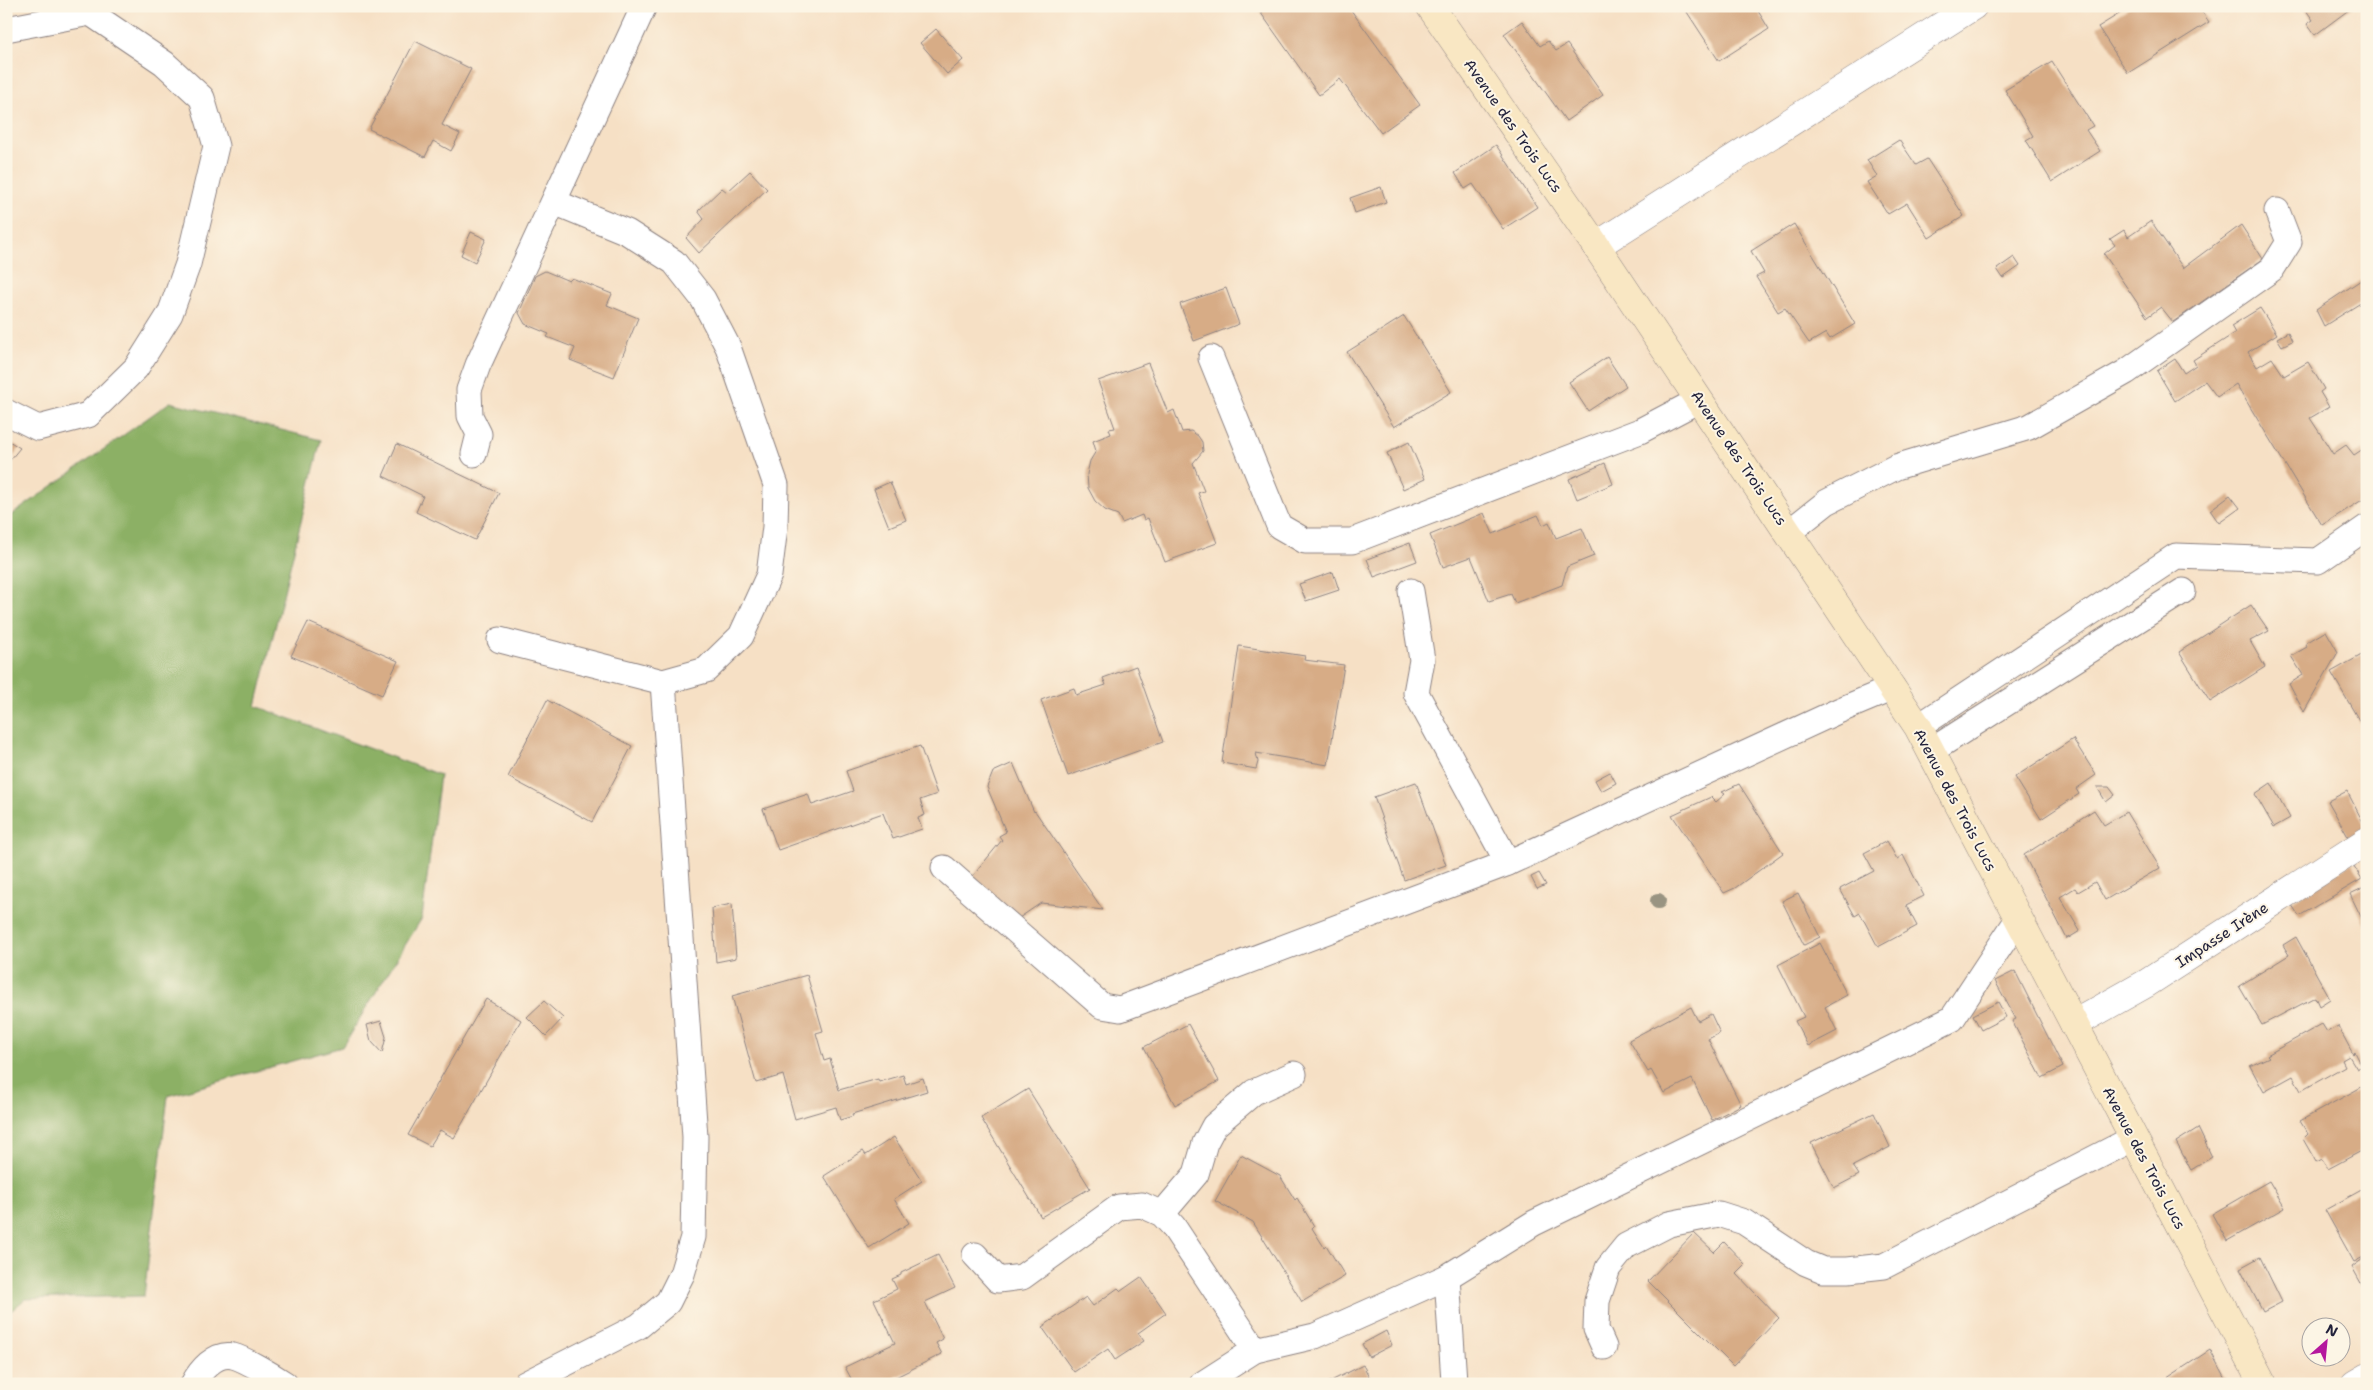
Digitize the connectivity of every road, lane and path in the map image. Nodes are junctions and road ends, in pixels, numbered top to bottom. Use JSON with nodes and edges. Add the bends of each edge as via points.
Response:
{"nodes":[{"id":1,"x":644,"y":6,"type":"edge"},
{"id":2,"x":1430,"y":6,"type":"edge"},
{"id":3,"x":1973,"y":6,"type":"edge"},
{"id":4,"x":85,"y":10,"type":"edge"},
{"id":5,"x":6,"y":29,"type":"edge"},
{"id":6,"x":554,"y":202,"type":"junction"},
{"id":7,"x":2277,"y":211,"type":"dead end"},
{"id":8,"x":1596,"y":246,"type":"junction"},
{"id":9,"x":1211,"y":358,"type":"dead end"},
{"id":10,"x":1699,"y":400,"type":"junction"},
{"id":11,"x":6,"y":412,"type":"edge"},
{"id":12,"x":474,"y":454,"type":"dead end"},
{"id":13,"x":2367,"y":527,"type":"edge"},
{"id":14,"x":1789,"y":532,"type":"junction"},
{"id":15,"x":1410,"y":591,"type":"dead end"},
{"id":16,"x":2183,"y":591,"type":"dead end"},
{"id":17,"x":500,"y":640,"type":"dead end"},
{"id":18,"x":663,"y":682,"type":"junction"},
{"id":19,"x":1893,"y":688,"type":"junction"},
{"id":20,"x":1918,"y":727,"type":"junction"},
{"id":21,"x":1931,"y":751,"type":"junction"},
{"id":22,"x":2367,"y":841,"type":"edge"},
{"id":23,"x":1508,"y":864,"type":"junction"},
{"id":24,"x":944,"y":868,"type":"dead end"},
{"id":25,"x":2018,"y":919,"type":"junction"},
{"id":26,"x":2074,"y":1024,"type":"junction"},
{"id":27,"x":1294,"y":1074,"type":"dead end"},
{"id":28,"x":2134,"y":1138,"type":"junction"},
{"id":29,"x":1162,"y":1214,"type":"junction"},
{"id":30,"x":975,"y":1255,"type":"dead end"},
{"id":31,"x":1448,"y":1277,"type":"junction"},
{"id":32,"x":1604,"y":1347,"type":"dead end"},
{"id":33,"x":1255,"y":1350,"type":"junction"},
{"id":34,"x":2367,"y":1377,"type":"edge"},
{"id":35,"x":1454,"y":1381,"type":"dead end"},
{"id":36,"x":193,"y":1384,"type":"edge"},
{"id":37,"x":286,"y":1384,"type":"edge"},
{"id":38,"x":525,"y":1384,"type":"edge"},
{"id":39,"x":1202,"y":1384,"type":"edge"},
{"id":40,"x":2263,"y":1384,"type":"edge"},
{"id":41,"x":2355,"y":1384,"type":"edge"}],
"edges":[{"from":1,"to":6,"type":"lane"},
{"from":2,"to":8,"type":"main road","name":"Avenue des Trois Lucs"},
{"from":3,"to":8,"type":"street"},
{"from":4,"to":5,"type":"lane"},
{"from":4,"to":11,"type":"lane","via":[[164,63],[202,98],[216,146],[182,281],[170,314],[136,368],[88,415],[38,428]]},
{"from":6,"to":12,"type":"lane","via":[[469,390],[470,416],[479,434]]},
{"from":6,"to":18,"type":"lane","via":[[627,232],[674,262],[703,299],[728,347],[776,485],[776,527],[769,575],[741,636],[706,670]]},
{"from":7,"to":14,"type":"lane","via":[[2289,242],[2272,270],[2126,372],[2029,427],[1896,467],[1827,502]]},
{"from":8,"to":10,"type":"main road","name":"Avenue des Trois Lucs"},
{"from":9,"to":10,"type":"lane","via":[[1279,526],[1305,541],[1352,541],[1640,431]]},
{"from":10,"to":14,"type":"main road","name":"Avenue des Trois Lucs"},
{"from":13,"to":20,"type":"lane","via":[[2318,561],[2176,556]]},
{"from":14,"to":19,"type":"main road","name":"Avenue des Trois Lucs"},
{"from":15,"to":23,"type":"lane","via":[[1422,660],[1416,693]]},
{"from":16,"to":21,"type":"lane"},
{"from":17,"to":18,"type":"lane"},
{"from":18,"to":38,"type":"lane","via":[[695,1137],[693,1237],[682,1274],[668,1302],[639,1326]]},
{"from":19,"to":20,"type":"main road","name":"Avenue des Trois Lucs"},
{"from":19,"to":23,"type":"lane"},
{"from":20,"to":21,"type":"main road","name":"Avenue des Trois Lucs"},
{"from":21,"to":25,"type":"main road","name":"Avenue des Trois Lucs"},
{"from":22,"to":26,"type":"street","name":"Impasse Irène","via":[[2147,983]]},
{"from":23,"to":24,"type":"lane","via":[[1120,1009],[1102,1006]]},
{"from":25,"to":26,"type":"main road","name":"Avenue des Trois Lucs"},
{"from":25,"to":31,"type":"lane","via":[[1952,1019],[1534,1222]]},
{"from":26,"to":28,"type":"main road","name":"Avenue des Trois Lucs"},
{"from":27,"to":29,"type":"lane","via":[[1254,1092],[1214,1126],[1196,1174]]},
{"from":28,"to":32,"type":"lane","via":[[1884,1266],[1823,1270],[1806,1263],[1744,1222],[1719,1214],[1668,1224],[1626,1246],[1608,1268],[1597,1301],[1596,1328]]},
{"from":28,"to":40,"type":"main road","name":"Avenue des Trois Lucs"},
{"from":29,"to":30,"type":"lane","via":[[1142,1205],[1119,1207],[1022,1277],[998,1280]]},
{"from":29,"to":33,"type":"lane"},
{"from":31,"to":33,"type":"lane","via":[[1315,1336]]},
{"from":31,"to":35,"type":"lane"},
{"from":33,"to":39,"type":"lane"},
{"from":34,"to":41,"type":"street"},
{"from":36,"to":37,"type":"lane","via":[[200,1371],[218,1358],[232,1356]]}]}
